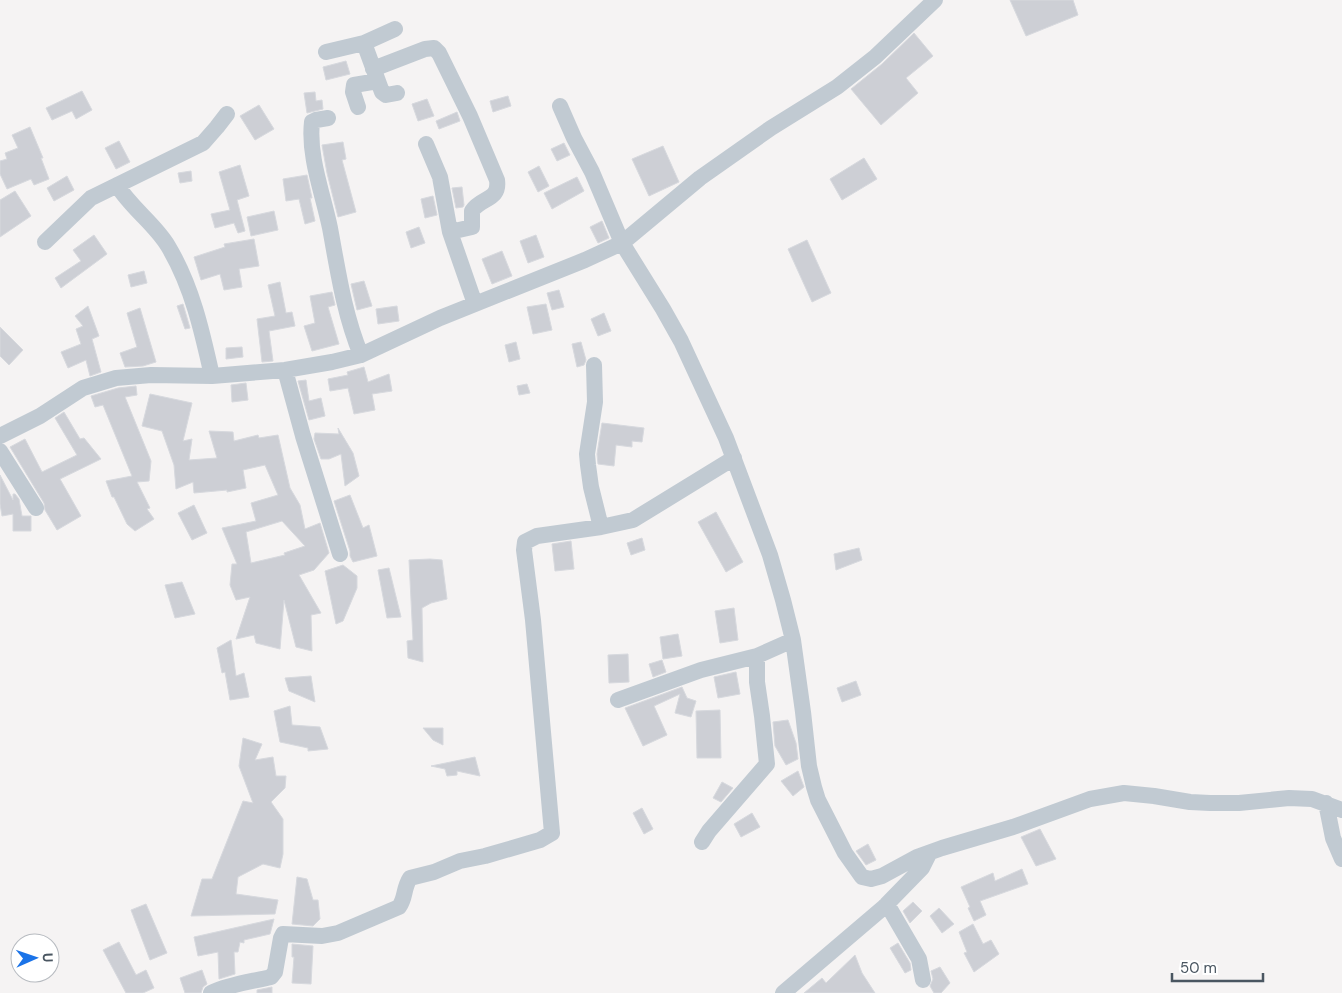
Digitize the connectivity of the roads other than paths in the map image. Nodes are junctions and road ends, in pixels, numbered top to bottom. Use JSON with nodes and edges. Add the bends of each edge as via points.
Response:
{"nodes":[{"id":1,"x":935,"y":0,"type":"edge"},
{"id":2,"x":395,"y":29,"type":"dead end"},
{"id":3,"x":364,"y":42,"type":"junction"},
{"id":4,"x":326,"y":52,"type":"dead end"},
{"id":5,"x":375,"y":75,"type":"junction"},
{"id":6,"x":397,"y":93,"type":"dead end"},
{"id":7,"x":560,"y":106,"type":"dead end"},
{"id":8,"x":358,"y":107,"type":"dead end"},
{"id":9,"x":227,"y":114,"type":"dead end"},
{"id":10,"x":328,"y":118,"type":"dead end"},
{"id":11,"x":426,"y":144,"type":"dead end"},
{"id":12,"x":117,"y":185,"type":"junction"},
{"id":13,"x":450,"y":232,"type":"junction"},
{"id":14,"x":45,"y":242,"type":"dead end"},
{"id":15,"x":622,"y":243,"type":"junction"},
{"id":16,"x":475,"y":304,"type":"junction"},
{"id":17,"x":360,"y":355,"type":"junction"},
{"id":18,"x":594,"y":365,"type":"dead end"},
{"id":19,"x":285,"y":370,"type":"junction"},
{"id":20,"x":212,"y":376,"type":"junction"},
{"id":21,"x":0,"y":436,"type":"edge"},
{"id":22,"x":0,"y":450,"type":"edge"},
{"id":23,"x":734,"y":458,"type":"junction"},
{"id":24,"x":36,"y":508,"type":"dead end"},
{"id":25,"x":601,"y":527,"type":"junction"},
{"id":26,"x":340,"y":554,"type":"dead end"},
{"id":27,"x":793,"y":640,"type":"junction"},
{"id":28,"x":758,"y":656,"type":"junction"},
{"id":29,"x":618,"y":700,"type":"dead end"},
{"id":30,"x":1326,"y":803,"type":"junction"},
{"id":31,"x":1342,"y":810,"type":"edge"},
{"id":32,"x":702,"y":842,"type":"dead end"},
{"id":33,"x":929,"y":854,"type":"junction"},
{"id":34,"x":1342,"y":859,"type":"edge"},
{"id":35,"x":887,"y":904,"type":"junction"},
{"id":36,"x":923,"y":980,"type":"dead end"},
{"id":37,"x":211,"y":993,"type":"edge"},
{"id":38,"x":783,"y":993,"type":"edge"}],
"edges":[{"from":1,"to":15,"type":"street","via":[[837,87],[700,178]]},
{"from":2,"to":3,"type":"street"},
{"from":3,"to":4,"type":"street"},
{"from":3,"to":5,"type":"street"},
{"from":5,"to":6,"type":"street","via":[[384,94]]},
{"from":5,"to":8,"type":"street","via":[[354,85]]},
{"from":5,"to":13,"type":"street","via":[[428,48],[435,49],[463,102],[497,180],[497,189],[472,211],[472,226]]},
{"from":7,"to":15,"type":"street"},
{"from":9,"to":12,"type":"street","via":[[203,142]]},
{"from":10,"to":17,"type":"street","via":[[312,122],[312,148],[339,281]]},
{"from":11,"to":13,"type":"street","via":[[440,177]]},
{"from":12,"to":14,"type":"street","via":[[87,201]]},
{"from":12,"to":20,"type":"street","via":[[171,252],[196,310]]},
{"from":13,"to":16,"type":"street"},
{"from":15,"to":16,"type":"street"},
{"from":15,"to":23,"type":"street","via":[[681,341]]},
{"from":16,"to":17,"type":"street"},
{"from":17,"to":19,"type":"street"},
{"from":18,"to":25,"type":"street","via":[[595,402],[588,464]]},
{"from":19,"to":20,"type":"street"},
{"from":19,"to":26,"type":"street"},
{"from":20,"to":21,"type":"street","via":[[116,378],[83,388],[40,416]]},
{"from":22,"to":24,"type":"street"},
{"from":23,"to":25,"type":"street","via":[[633,520]]},
{"from":23,"to":27,"type":"street","via":[[770,555]]},
{"from":25,"to":37,"type":"street","via":[[537,536],[525,542],[552,833],[540,840],[410,878],[404,887],[400,907],[358,925],[322,936],[283,934],[271,978]]},
{"from":27,"to":28,"type":"street"},
{"from":27,"to":33,"type":"street","via":[[814,787],[845,853],[862,877],[871,879]]},
{"from":28,"to":29,"type":"street","via":[[701,670]]},
{"from":28,"to":32,"type":"street","via":[[757,682],[767,764]]},
{"from":30,"to":31,"type":"street"},
{"from":30,"to":33,"type":"street","via":[[1289,798],[1239,803],[1190,802],[1124,793],[1090,799]]},
{"from":30,"to":34,"type":"street","via":[[1333,838]]},
{"from":33,"to":35,"type":"street","via":[[922,868]]},
{"from":35,"to":36,"type":"street","via":[[919,960]]},
{"from":35,"to":38,"type":"street"}]}
